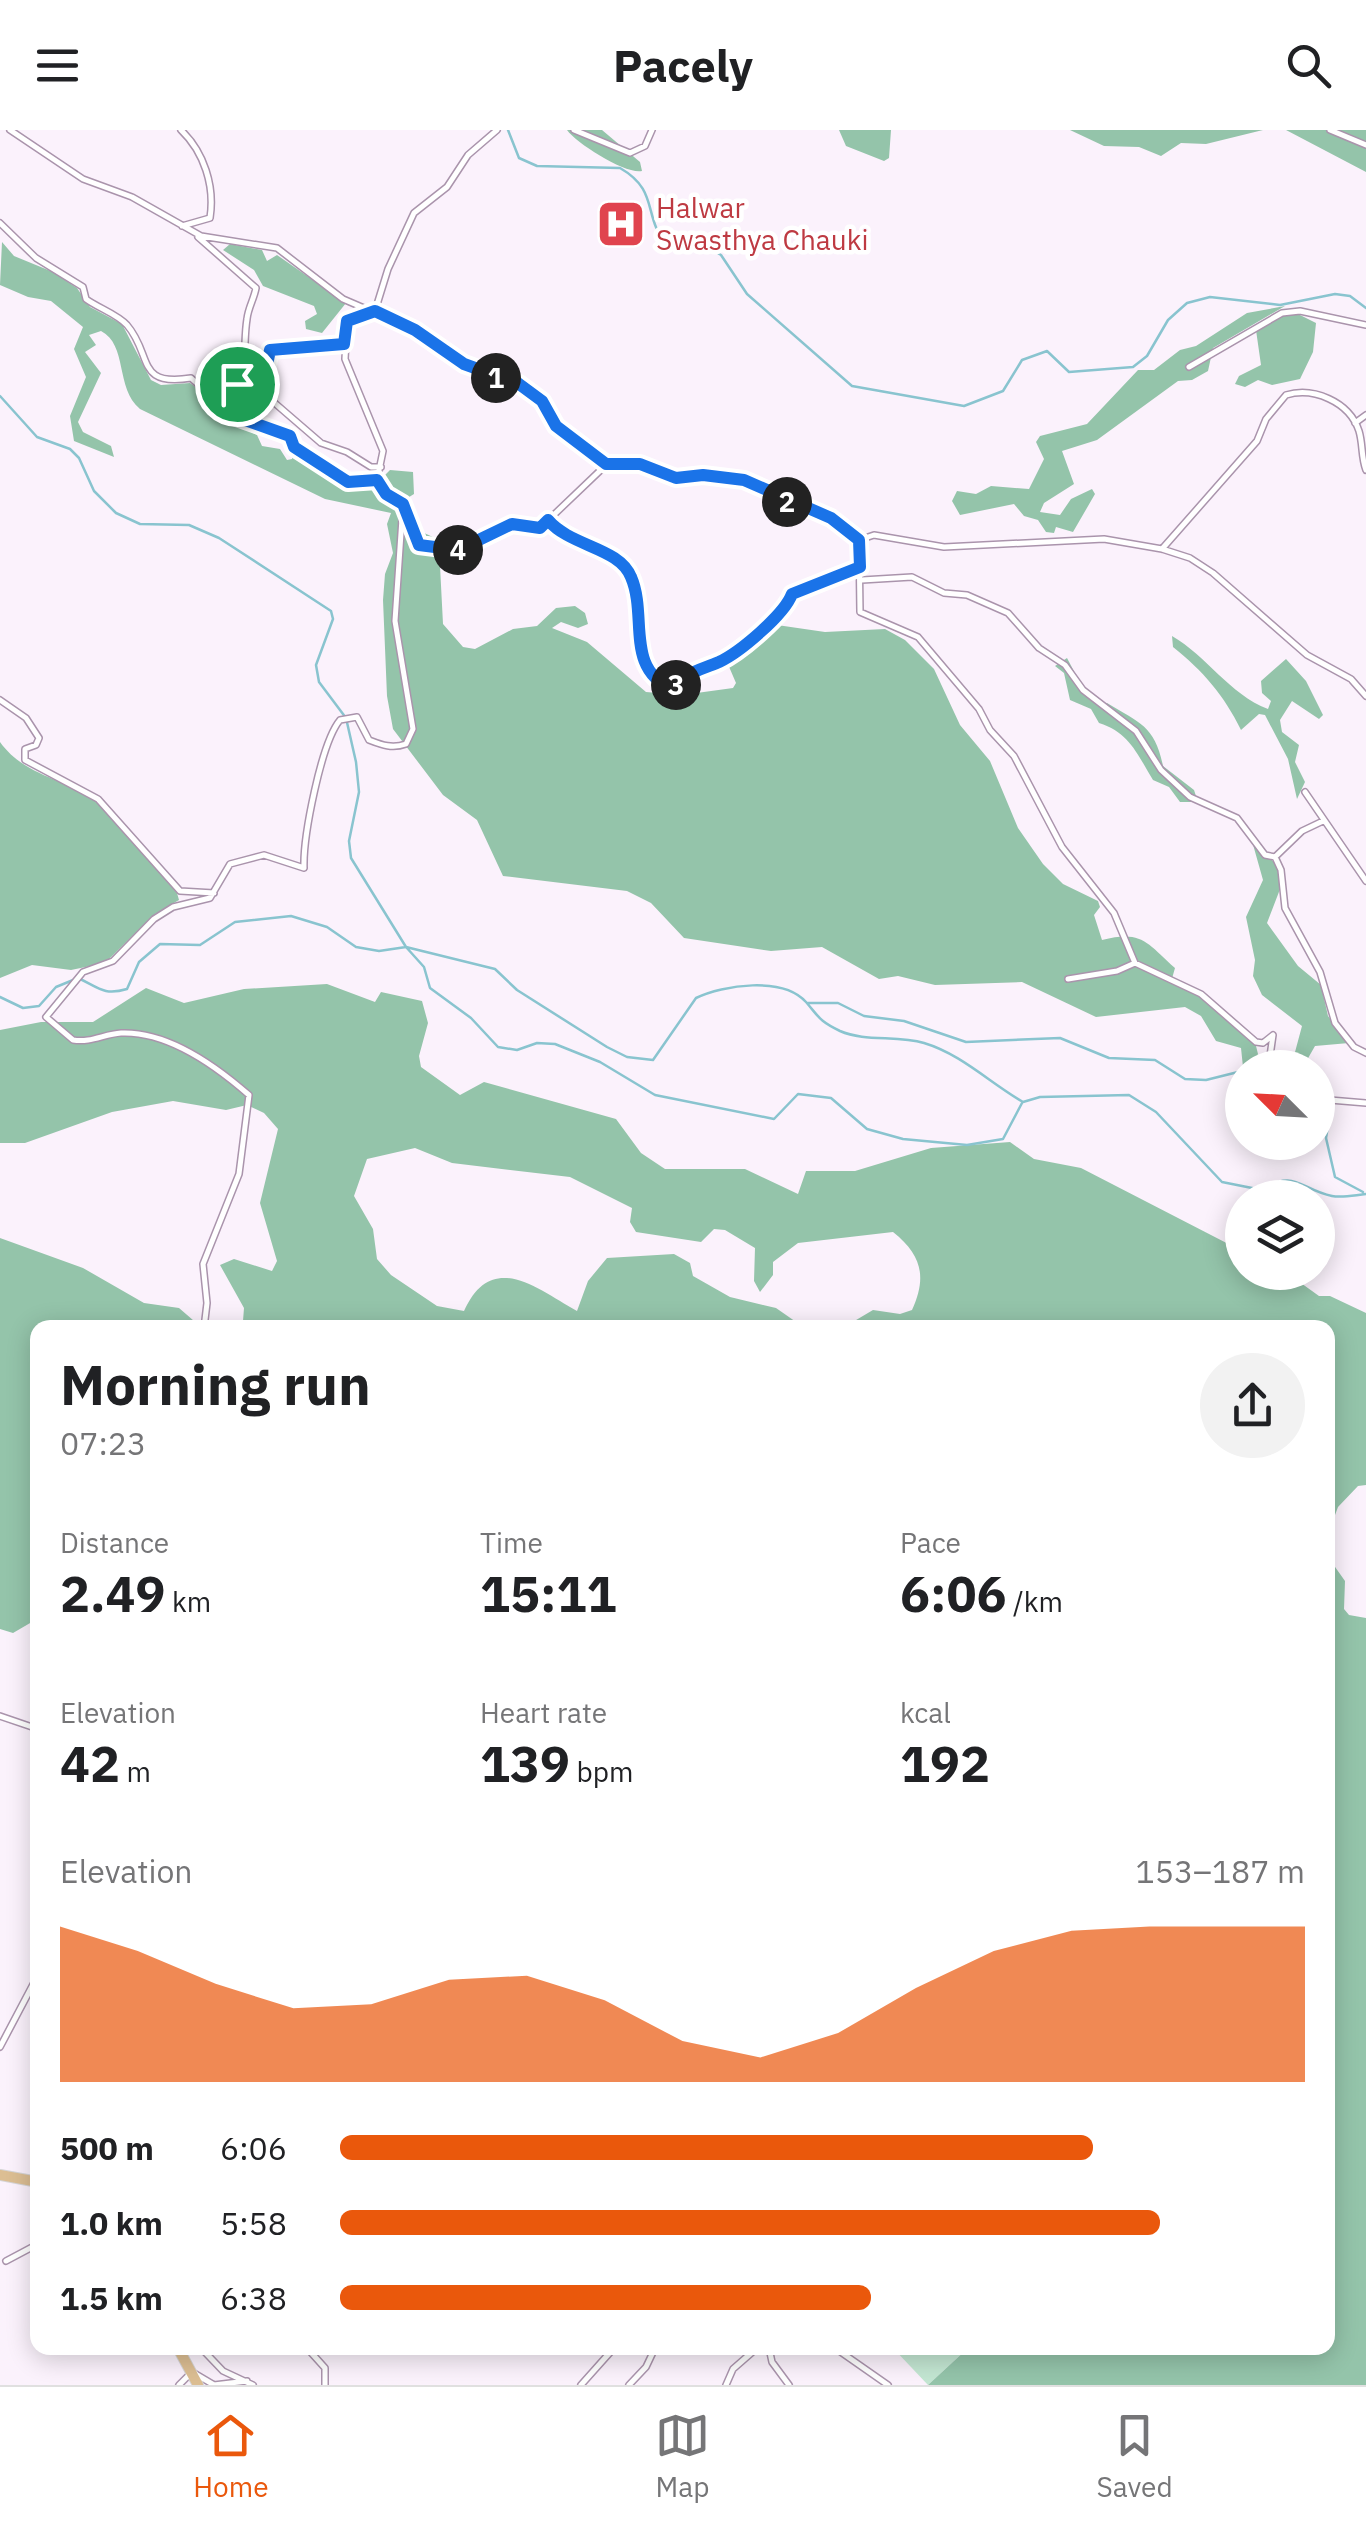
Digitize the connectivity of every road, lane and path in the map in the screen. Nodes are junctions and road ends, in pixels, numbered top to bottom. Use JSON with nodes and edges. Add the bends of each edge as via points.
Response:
{"nodes":[{"id":1,"x":10,"y":130,"type":"edge"},
{"id":2,"x":181,"y":130,"type":"edge"},
{"id":3,"x":497,"y":130,"type":"edge"},
{"id":4,"x":574,"y":130,"type":"edge"},
{"id":5,"x":652,"y":130,"type":"edge"},
{"id":6,"x":1330,"y":130,"type":"edge"},
{"id":7,"x":642,"y":132,"type":"edge"},
{"id":8,"x":649,"y":138,"type":"junction"},
{"id":9,"x":1366,"y":145,"type":"edge"},
{"id":10,"x":0,"y":223,"type":"edge"},
{"id":11,"x":182,"y":226,"type":"junction"},
{"id":12,"x":192,"y":231,"type":"junction"},
{"id":13,"x":375,"y":311,"type":"junction"},
{"id":14,"x":1366,"y":325,"type":"edge"},
{"id":15,"x":344,"y":344,"type":"junction"},
{"id":16,"x":1189,"y":367,"type":"dead end"},
{"id":17,"x":237,"y":384,"type":"junction"},
{"id":18,"x":258,"y":391,"type":"junction"},
{"id":19,"x":222,"y":402,"type":"junction"},
{"id":20,"x":1366,"y":415,"type":"edge"},
{"id":21,"x":1355,"y":424,"type":"junction"},
{"id":22,"x":606,"y":464,"type":"junction"},
{"id":23,"x":380,"y":466,"type":"junction"},
{"id":24,"x":1366,"y":470,"type":"edge"},
{"id":25,"x":377,"y":480,"type":"junction"},
{"id":26,"x":403,"y":504,"type":"junction"},
{"id":27,"x":548,"y":520,"type":"junction"},
{"id":28,"x":859,"y":540,"type":"junction"},
{"id":29,"x":1162,"y":549,"type":"junction"},
{"id":30,"x":860,"y":567,"type":"junction"},
{"id":31,"x":862,"y":580,"type":"junction"},
{"id":32,"x":1366,"y":696,"type":"edge"},
{"id":33,"x":0,"y":700,"type":"edge"},
{"id":34,"x":1305,"y":792,"type":"dead end"},
{"id":35,"x":1323,"y":821,"type":"junction"},
{"id":36,"x":1274,"y":856,"type":"junction"},
{"id":37,"x":1366,"y":881,"type":"edge"},
{"id":38,"x":214,"y":893,"type":"junction"},
{"id":39,"x":1135,"y":963,"type":"junction"},
{"id":40,"x":1068,"y":979,"type":"dead end"},
{"id":41,"x":1271,"y":1050,"type":"edge"},
{"id":42,"x":1366,"y":1053,"type":"edge"},
{"id":43,"x":1335,"y":1100,"type":"edge"},
{"id":44,"x":1366,"y":1102,"type":"edge"},
{"id":45,"x":205,"y":1320,"type":"edge"},
{"id":46,"x":0,"y":1716,"type":"edge"},
{"id":47,"x":30,"y":1726,"type":"edge"},
{"id":48,"x":30,"y":1989,"type":"edge"},
{"id":49,"x":2,"y":2038,"type":"edge"},
{"id":50,"x":0,"y":2048,"type":"edge"},
{"id":51,"x":0,"y":2175,"type":"edge"},
{"id":52,"x":30,"y":2181,"type":"edge"},
{"id":53,"x":30,"y":2248,"type":"edge"},
{"id":54,"x":6,"y":2261,"type":"dead end"},
{"id":55,"x":182,"y":2355,"type":"edge"},
{"id":56,"x":207,"y":2355,"type":"edge"},
{"id":57,"x":314,"y":2355,"type":"edge"},
{"id":58,"x":608,"y":2355,"type":"edge"},
{"id":59,"x":652,"y":2355,"type":"edge"},
{"id":60,"x":749,"y":2355,"type":"edge"},
{"id":61,"x":770,"y":2355,"type":"edge"},
{"id":62,"x":845,"y":2355,"type":"edge"},
{"id":63,"x":192,"y":2372,"type":"junction"},
{"id":64,"x":250,"y":2383,"type":"edge"},
{"id":65,"x":179,"y":2385,"type":"edge"},
{"id":66,"x":198,"y":2385,"type":"edge"},
{"id":67,"x":325,"y":2385,"type":"edge"},
{"id":68,"x":581,"y":2385,"type":"edge"},
{"id":69,"x":630,"y":2385,"type":"edge"},
{"id":70,"x":726,"y":2385,"type":"edge"},
{"id":71,"x":789,"y":2385,"type":"edge"},
{"id":72,"x":888,"y":2385,"type":"edge"}],
"edges":[{"from":1,"to":11,"type":"street","via":[[82,180],[132,197]]},
{"from":2,"to":11,"type":"street","via":[[200,156],[212,194],[210,218]]},
{"from":3,"to":13,"type":"street","via":[[414,213]]},
{"from":4,"to":8,"type":"street","via":[[630,154]]},
{"from":5,"to":8,"type":"street"},
{"from":6,"to":9,"type":"street"},
{"from":7,"to":8,"type":"street"},
{"from":10,"to":19,"type":"street","via":[[126,325],[148,370],[164,380],[190,378]]},
{"from":11,"to":12,"type":"street"},
{"from":12,"to":13,"type":"street","via":[[277,248],[342,298]]},
{"from":12,"to":17,"type":"street","via":[[254,282]]},
{"from":13,"to":15,"type":"street","via":[[347,321]]},
{"from":13,"to":22,"type":"street","via":[[464,364],[519,384],[542,401],[556,426]]},
{"from":14,"to":16,"type":"street","via":[[1282,313]]},
{"from":15,"to":18,"type":"street","via":[[270,350],[268,376]]},
{"from":15,"to":23,"type":"street","via":[[350,375],[383,450]]},
{"from":17,"to":18,"type":"street"},
{"from":17,"to":19,"type":"street"},
{"from":18,"to":23,"type":"street","via":[[321,443]]},
{"from":19,"to":25,"type":"street","via":[[234,416],[290,436],[294,447],[348,482]]},
{"from":20,"to":21,"type":"street"},
{"from":21,"to":24,"type":"street"},
{"from":21,"to":29,"type":"street","via":[[1322,395],[1286,395],[1257,441]]},
{"from":22,"to":27,"type":"street"},
{"from":22,"to":28,"type":"street","via":[[640,464],[676,478],[744,480],[831,518]]},
{"from":23,"to":25,"type":"street"},
{"from":25,"to":26,"type":"street"},
{"from":26,"to":27,"type":"street","via":[[419,545],[437,550],[458,550],[512,524],[540,528]]},
{"from":26,"to":38,"type":"street","via":[[395,622],[413,729],[406,744],[395,748],[368,740],[357,716],[340,720],[320,763],[304,868],[256,854],[230,864]]},
{"from":27,"to":30,"type":"street","via":[[585,548],[612,554],[631,576],[642,659],[660,684],[673,689],[687,672],[722,660],[786,612],[792,594]]},
{"from":28,"to":29,"type":"street","via":[[874,535],[944,547],[1104,539]]},
{"from":28,"to":30,"type":"street"},
{"from":29,"to":32,"type":"street","via":[[1213,573],[1307,656],[1351,679]]},
{"from":30,"to":31,"type":"street"},
{"from":31,"to":36,"type":"street","via":[[912,576],[1008,614],[1039,648],[1066,665],[1083,690],[1136,731],[1151,760],[1190,798],[1237,818],[1258,849]]},
{"from":31,"to":39,"type":"street","via":[[860,612],[918,637],[1014,756],[1062,847],[1121,924]]},
{"from":33,"to":38,"type":"street","via":[[36,729],[39,738],[24,750],[26,760],[98,798],[180,891]]},
{"from":34,"to":35,"type":"street"},
{"from":35,"to":36,"type":"street"},
{"from":35,"to":37,"type":"street"},
{"from":36,"to":42,"type":"street","via":[[1285,908],[1320,972],[1336,1022]]},
{"from":38,"to":45,"type":"street","via":[[173,908],[113,961],[83,972],[46,1018],[74,1040],[117,1033],[160,1040],[210,1062],[248,1095],[239,1174],[203,1264]]},
{"from":39,"to":40,"type":"street"},
{"from":39,"to":41,"type":"street","via":[[1202,994],[1256,1042],[1272,1034]]},
{"from":43,"to":44,"type":"street"},
{"from":46,"to":47,"type":"street"},
{"from":48,"to":49,"type":"street"},
{"from":49,"to":50,"type":"street"},
{"from":51,"to":52,"type":"main road"},
{"from":53,"to":54,"type":"street"},
{"from":55,"to":63,"type":"main road"},
{"from":56,"to":64,"type":"street","via":[[223,2372]]},
{"from":57,"to":67,"type":"street","via":[[325,2368]]},
{"from":58,"to":68,"type":"street"},
{"from":59,"to":69,"type":"street"},
{"from":60,"to":70,"type":"street"},
{"from":61,"to":71,"type":"street"},
{"from":62,"to":72,"type":"street"},
{"from":63,"to":64,"type":"street","via":[[214,2384]]},
{"from":63,"to":65,"type":"street"},
{"from":63,"to":66,"type":"main road"}]}
